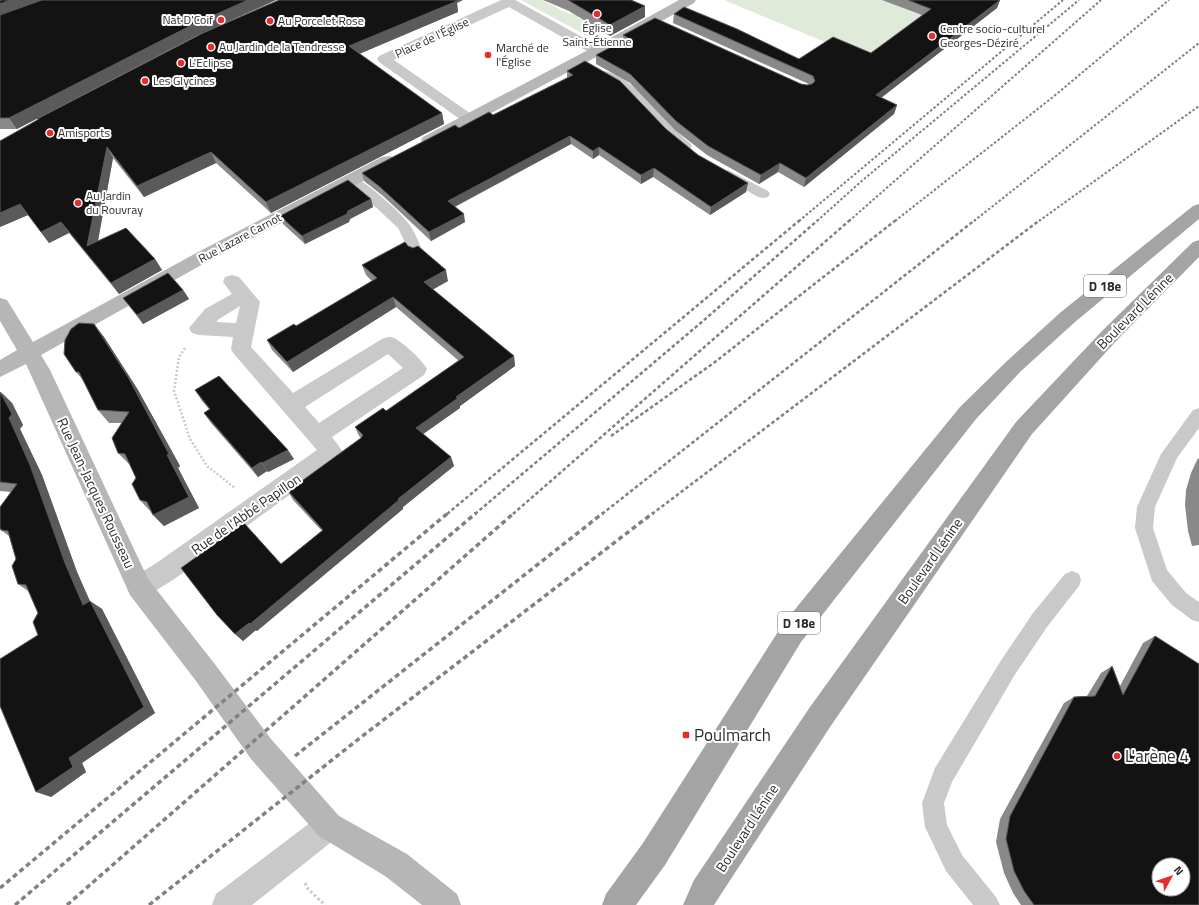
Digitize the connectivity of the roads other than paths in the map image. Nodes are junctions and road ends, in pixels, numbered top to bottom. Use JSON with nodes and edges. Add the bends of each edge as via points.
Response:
{"nodes":[{"id":1,"x":689,"y":0,"type":"edge"},
{"id":2,"x":509,"y":1,"type":"edge"},
{"id":3,"x":654,"y":20,"type":"junction"},
{"id":4,"x":670,"y":27,"type":"edge"},
{"id":5,"x":604,"y":48,"type":"junction"},
{"id":6,"x":588,"y":65,"type":"junction"},
{"id":7,"x":469,"y":119,"type":"junction"},
{"id":8,"x":697,"y":154,"type":"edge"},
{"id":9,"x":716,"y":167,"type":"edge"},
{"id":10,"x":351,"y":180,"type":"junction"},
{"id":11,"x":763,"y":194,"type":"dead end"},
{"id":12,"x":1199,"y":210,"type":"edge"},
{"id":13,"x":1199,"y":246,"type":"edge"},
{"id":14,"x":416,"y":252,"type":"edge"},
{"id":15,"x":0,"y":305,"type":"edge"},
{"id":16,"x":244,"y":330,"type":"junction"},
{"id":17,"x":30,"y":352,"type":"junction"},
{"id":18,"x":0,"y":369,"type":"edge"},
{"id":19,"x":291,"y":405,"type":"junction"},
{"id":20,"x":1199,"y":415,"type":"edge"},
{"id":21,"x":318,"y":435,"type":"junction"},
{"id":22,"x":1072,"y":580,"type":"dead end"},
{"id":23,"x":139,"y":587,"type":"junction"},
{"id":24,"x":1199,"y":613,"type":"edge"},
{"id":25,"x":329,"y":826,"type":"junction"},
{"id":26,"x":227,"y":905,"type":"edge"},
{"id":27,"x":446,"y":905,"type":"edge"},
{"id":28,"x":617,"y":905,"type":"edge"},
{"id":29,"x":698,"y":905,"type":"edge"},
{"id":30,"x":988,"y":905,"type":"edge"}],
"edges":[{"from":1,"to":3,"type":"street","name":"Rue Lazare Carnot"},
{"from":2,"to":5,"type":"street","name":"Place de l'Église"},
{"from":2,"to":7,"type":"street","name":"Place de l'Église","via":[[384,60]]},
{"from":3,"to":4,"type":"street"},
{"from":3,"to":5,"type":"street","name":"Rue Lazare Carnot"},
{"from":5,"to":6,"type":"street","name":"Rue Lazare Carnot"},
{"from":6,"to":7,"type":"street","name":"Rue Lazare Carnot"},
{"from":6,"to":8,"type":"lane","via":[[625,86],[670,134]]},
{"from":7,"to":10,"type":"street","name":"Rue Lazare Carnot"},
{"from":9,"to":11,"type":"lane"},
{"from":10,"to":14,"type":"lane","via":[[404,226]]},
{"from":10,"to":17,"type":"street","name":"Rue Lazare Carnot","via":[[206,255]]},
{"from":12,"to":28,"type":"main road","number":"D 18e","via":[[1068,317],[1014,366],[968,413],[792,633],[654,854]]},
{"from":13,"to":29,"type":"main road","name":"Boulevard Lénine","number":"D 18e","via":[[1110,335],[1024,428],[820,717]]},
{"from":15,"to":17,"type":"street","name":"Rue Jean-Jacques Rousseau"},
{"from":16,"to":16,"type":"street","name":"Rue de l'Abbé Papillon","via":[[250,302],[238,289],[199,328]]},
{"from":16,"to":19,"type":"street","name":"Rue de l'Abbé Papillon","via":[[241,349]]},
{"from":17,"to":18,"type":"street","name":"Rue Lazare Carnot"},
{"from":17,"to":23,"type":"street","name":"Rue Jean-Jacques Rousseau"},
{"from":19,"to":21,"type":"street","name":"Rue de l'Abbé Papillon"},
{"from":19,"to":21,"type":"street","via":[[389,344],[417,369]]},
{"from":20,"to":24,"type":"lane","via":[[1170,454],[1146,507],[1144,528],[1159,575],[1180,599]]},
{"from":21,"to":23,"type":"street","name":"Rue de l'Abbé Papillon","via":[[332,452],[164,572]]},
{"from":22,"to":30,"type":"lane","via":[[1040,620],[1007,669],[943,776],[933,803],[936,827],[954,863]]},
{"from":23,"to":25,"type":"street","name":"Rue Jean-Jacques Rousseau","via":[[206,672],[261,749]]},
{"from":25,"to":26,"type":"street"},
{"from":25,"to":27,"type":"street","name":"Rue Jean-Jacques Rousseau","via":[[396,865]]}]}
